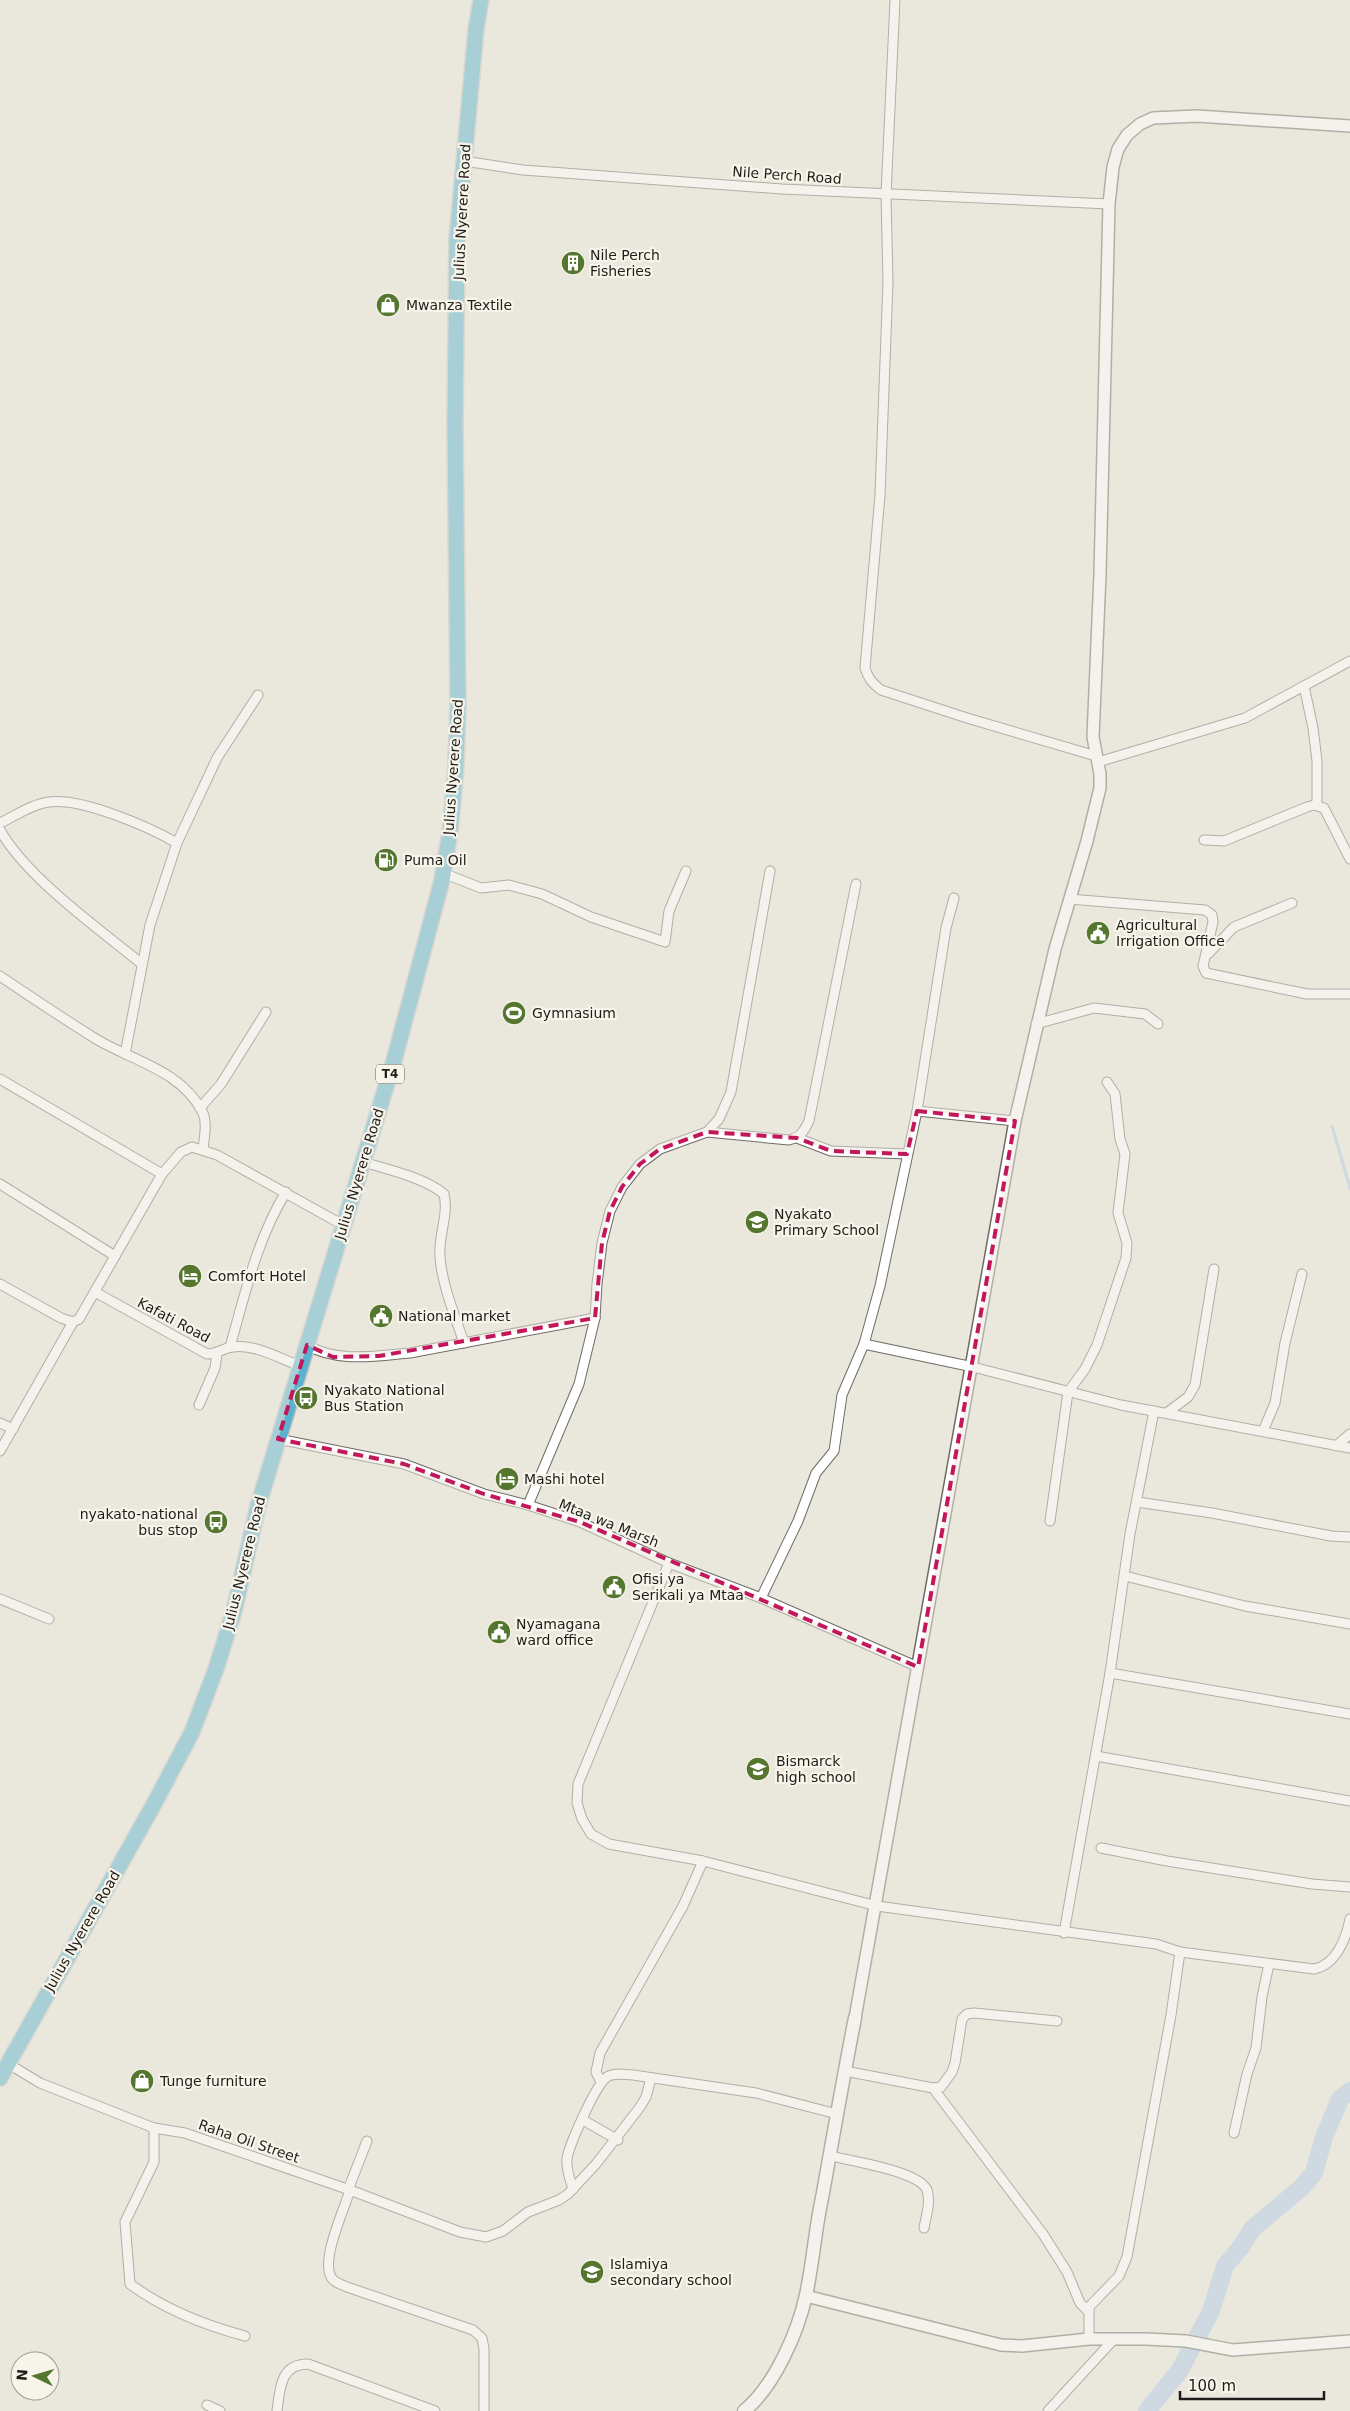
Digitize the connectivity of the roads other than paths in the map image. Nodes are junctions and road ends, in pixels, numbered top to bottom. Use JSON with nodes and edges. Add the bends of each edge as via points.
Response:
{"nodes":[{"id":1,"x":481,"y":0,"type":"edge"},
{"id":2,"x":895,"y":0,"type":"edge"},
{"id":3,"x":1350,"y":126,"type":"edge"},
{"id":4,"x":464,"y":161,"type":"junction"},
{"id":5,"x":886,"y":195,"type":"junction"},
{"id":6,"x":1109,"y":204,"type":"junction"},
{"id":7,"x":1350,"y":661,"type":"edge"},
{"id":8,"x":1304,"y":686,"type":"junction"},
{"id":9,"x":258,"y":695,"type":"dead end"},
{"id":10,"x":1097,"y":759,"type":"junction"},
{"id":11,"x":1317,"y":805,"type":"junction"},
{"id":12,"x":0,"y":823,"type":"edge"},
{"id":13,"x":0,"y":830,"type":"edge"},
{"id":14,"x":1204,"y":840,"type":"dead end"},
{"id":15,"x":177,"y":843,"type":"junction"},
{"id":16,"x":1350,"y":859,"type":"edge"},
{"id":17,"x":770,"y":871,"type":"dead end"},
{"id":18,"x":686,"y":872,"type":"dead end"},
{"id":19,"x":443,"y":873,"type":"junction"},
{"id":20,"x":856,"y":884,"type":"dead end"},
{"id":21,"x":954,"y":898,"type":"dead end"},
{"id":22,"x":1069,"y":900,"type":"junction"},
{"id":23,"x":1292,"y":903,"type":"dead end"},
{"id":24,"x":1208,"y":954,"type":"junction"},
{"id":25,"x":142,"y":964,"type":"junction"},
{"id":26,"x":0,"y":976,"type":"edge"},
{"id":27,"x":1350,"y":994,"type":"edge"},
{"id":28,"x":266,"y":1012,"type":"dead end"},
{"id":29,"x":1036,"y":1024,"type":"junction"},
{"id":30,"x":1158,"y":1024,"type":"dead end"},
{"id":31,"x":126,"y":1054,"type":"junction"},
{"id":32,"x":0,"y":1079,"type":"edge"},
{"id":33,"x":1107,"y":1082,"type":"dead end"},
{"id":34,"x":200,"y":1108,"type":"junction"},
{"id":35,"x":916,"y":1111,"type":"junction"},
{"id":36,"x":1015,"y":1121,"type":"junction"},
{"id":37,"x":707,"y":1132,"type":"junction"},
{"id":38,"x":797,"y":1138,"type":"junction"},
{"id":39,"x":203,"y":1149,"type":"junction"},
{"id":40,"x":907,"y":1154,"type":"junction"},
{"id":41,"x":362,"y":1162,"type":"junction"},
{"id":42,"x":162,"y":1174,"type":"junction"},
{"id":43,"x":0,"y":1184,"type":"edge"},
{"id":44,"x":286,"y":1192,"type":"junction"},
{"id":45,"x":343,"y":1225,"type":"junction"},
{"id":46,"x":115,"y":1256,"type":"junction"},
{"id":47,"x":1214,"y":1269,"type":"dead end"},
{"id":48,"x":1302,"y":1274,"type":"dead end"},
{"id":49,"x":0,"y":1284,"type":"edge"},
{"id":50,"x":95,"y":1292,"type":"junction"},
{"id":51,"x":595,"y":1318,"type":"junction"},
{"id":52,"x":73,"y":1322,"type":"junction"},
{"id":53,"x":464,"y":1343,"type":"junction"},
{"id":54,"x":864,"y":1344,"type":"junction"},
{"id":55,"x":307,"y":1345,"type":"junction"},
{"id":56,"x":230,"y":1347,"type":"junction"},
{"id":57,"x":217,"y":1354,"type":"junction"},
{"id":58,"x":300,"y":1366,"type":"junction"},
{"id":59,"x":973,"y":1367,"type":"junction"},
{"id":60,"x":1068,"y":1392,"type":"junction"},
{"id":61,"x":199,"y":1405,"type":"dead end"},
{"id":62,"x":1154,"y":1411,"type":"junction"},
{"id":63,"x":1168,"y":1412,"type":"junction"},
{"id":64,"x":0,"y":1423,"type":"edge"},
{"id":65,"x":13,"y":1429,"type":"junction"},
{"id":66,"x":1264,"y":1431,"type":"junction"},
{"id":67,"x":1350,"y":1434,"type":"edge"},
{"id":68,"x":278,"y":1439,"type":"junction"},
{"id":69,"x":1336,"y":1446,"type":"junction"},
{"id":70,"x":0,"y":1450,"type":"edge"},
{"id":71,"x":1349,"y":1450,"type":"edge"},
{"id":72,"x":1137,"y":1502,"type":"junction"},
{"id":73,"x":528,"y":1505,"type":"junction"},
{"id":74,"x":1050,"y":1522,"type":"dead end"},
{"id":75,"x":1350,"y":1537,"type":"edge"},
{"id":76,"x":669,"y":1563,"type":"junction"},
{"id":77,"x":1125,"y":1576,"type":"junction"},
{"id":78,"x":761,"y":1598,"type":"junction"},
{"id":79,"x":0,"y":1599,"type":"edge"},
{"id":80,"x":49,"y":1619,"type":"dead end"},
{"id":81,"x":1350,"y":1624,"type":"edge"},
{"id":82,"x":918,"y":1667,"type":"junction"},
{"id":83,"x":1110,"y":1673,"type":"junction"},
{"id":84,"x":1350,"y":1714,"type":"edge"},
{"id":85,"x":1096,"y":1756,"type":"junction"},
{"id":86,"x":1350,"y":1801,"type":"edge"},
{"id":87,"x":1101,"y":1848,"type":"dead end"},
{"id":88,"x":703,"y":1861,"type":"junction"},
{"id":89,"x":1350,"y":1887,"type":"edge"},
{"id":90,"x":877,"y":1906,"type":"junction"},
{"id":91,"x":1350,"y":1919,"type":"edge"},
{"id":92,"x":1064,"y":1933,"type":"junction"},
{"id":93,"x":1180,"y":1952,"type":"junction"},
{"id":94,"x":1268,"y":1964,"type":"junction"},
{"id":95,"x":855,"y":2018,"type":"joint"},
{"id":96,"x":1057,"y":2021,"type":"dead end"},
{"id":97,"x":7,"y":2063,"type":"junction"},
{"id":98,"x":845,"y":2071,"type":"junction"},
{"id":99,"x":0,"y":2078,"type":"edge"},
{"id":100,"x":652,"y":2078,"type":"junction"},
{"id":101,"x":601,"y":2082,"type":"junction"},
{"id":102,"x":933,"y":2088,"type":"junction"},
{"id":103,"x":837,"y":2114,"type":"junction"},
{"id":104,"x":583,"y":2120,"type":"junction"},
{"id":105,"x":154,"y":2128,"type":"junction"},
{"id":106,"x":1234,"y":2133,"type":"dead end"},
{"id":107,"x":367,"y":2140,"type":"dead end"},
{"id":108,"x":617,"y":2140,"type":"junction"},
{"id":109,"x":830,"y":2156,"type":"junction"},
{"id":110,"x":573,"y":2189,"type":"junction"},
{"id":111,"x":349,"y":2190,"type":"junction"},
{"id":112,"x":924,"y":2228,"type":"dead end"},
{"id":113,"x":806,"y":2296,"type":"junction"},
{"id":114,"x":1088,"y":2312,"type":"junction"},
{"id":115,"x":245,"y":2336,"type":"dead end"},
{"id":116,"x":1089,"y":2339,"type":"junction"},
{"id":117,"x":1114,"y":2339,"type":"junction"},
{"id":118,"x":1350,"y":2341,"type":"edge"},
{"id":119,"x":207,"y":2405,"type":"dead end"},
{"id":120,"x":747,"y":2410,"type":"edge"},
{"id":121,"x":220,"y":2411,"type":"edge"},
{"id":122,"x":277,"y":2411,"type":"edge"},
{"id":123,"x":435,"y":2411,"type":"edge"},
{"id":124,"x":484,"y":2411,"type":"edge"},
{"id":125,"x":1048,"y":2411,"type":"edge"}],
"edges":[{"from":1,"to":4,"type":"highway","name":"Julius Nyerere Road","number":"T4"},
{"from":2,"to":5,"type":"street"},
{"from":3,"to":6,"type":"street","via":[[1197,116],[1152,118],[1127,135],[1118,149]]},
{"from":4,"to":5,"type":"street","name":"Nile Perch Road","via":[[523,170]]},
{"from":4,"to":19,"type":"highway","name":"Julius Nyerere Road","number":"T4","via":[[457,240],[458,704],[456,766]]},
{"from":5,"to":6,"type":"street","name":"Nile Perch Road"},
{"from":5,"to":10,"type":"street","via":[[888,282],[880,494],[867,675],[880,690]]},
{"from":6,"to":10,"type":"street","via":[[1093,737]]},
{"from":7,"to":8,"type":"street"},
{"from":8,"to":10,"type":"street","via":[[1245,718]]},
{"from":8,"to":11,"type":"street","via":[[1313,728]]},
{"from":9,"to":15,"type":"street","via":[[216,758]]},
{"from":10,"to":22,"type":"street","via":[[1100,788]]},
{"from":11,"to":14,"type":"street","via":[[1224,841]]},
{"from":11,"to":16,"type":"street","via":[[1324,808]]},
{"from":12,"to":15,"type":"street","via":[[36,805],[64,801],[136,823]]},
{"from":13,"to":25,"type":"street","via":[[8,845],[42,880]]},
{"from":15,"to":25,"type":"street","via":[[150,925]]},
{"from":17,"to":37,"type":"street","via":[[731,1092],[719,1119]]},
{"from":18,"to":19,"type":"street","via":[[669,911],[665,942],[591,918],[542,894],[509,885],[481,888]]},
{"from":19,"to":41,"type":"highway","name":"Julius Nyerere Road","number":"T4","via":[[420,968]]},
{"from":20,"to":38,"type":"street","via":[[809,1121]]},
{"from":21,"to":35,"type":"street","via":[[946,928]]},
{"from":22,"to":24,"type":"street","via":[[1205,910],[1212,915],[1213,922]]},
{"from":22,"to":29,"type":"street"},
{"from":23,"to":24,"type":"street","via":[[1234,927]]},
{"from":24,"to":27,"type":"street","via":[[1204,970],[1210,975],[1307,994]]},
{"from":25,"to":31,"type":"street"},
{"from":26,"to":31,"type":"street","via":[[96,1039]]},
{"from":28,"to":34,"type":"street","via":[[221,1084]]},
{"from":29,"to":30,"type":"street","via":[[1094,1008],[1145,1014]]},
{"from":29,"to":36,"type":"street"},
{"from":31,"to":34,"type":"street","via":[[175,1080]]},
{"from":32,"to":42,"type":"street"},
{"from":33,"to":60,"type":"street","via":[[1114,1094],[1125,1154],[1118,1213],[1127,1243],[1126,1258],[1097,1344]]},
{"from":34,"to":39,"type":"street","via":[[204,1117]]},
{"from":35,"to":36,"type":"street"},
{"from":35,"to":40,"type":"street"},
{"from":36,"to":59,"type":"street"},
{"from":37,"to":38,"type":"street","via":[[789,1140]]},
{"from":37,"to":51,"type":"street","via":[[660,1149],[640,1164],[622,1188],[610,1212],[602,1243]]},
{"from":38,"to":40,"type":"street","via":[[831,1150]]},
{"from":39,"to":42,"type":"street","via":[[192,1147],[181,1152]]},
{"from":39,"to":44,"type":"street"},
{"from":40,"to":54,"type":"street","via":[[880,1286]]},
{"from":41,"to":45,"type":"highway","name":"Julius Nyerere Road","number":"T4"},
{"from":41,"to":53,"type":"street","via":[[411,1178],[444,1194],[439,1255]]},
{"from":42,"to":46,"type":"street"},
{"from":43,"to":46,"type":"street"},
{"from":44,"to":45,"type":"street"},
{"from":44,"to":56,"type":"street","via":[[263,1236]]},
{"from":45,"to":55,"type":"highway","name":"Julius Nyerere Road","number":"T4"},
{"from":46,"to":50,"type":"street"},
{"from":47,"to":63,"type":"street","via":[[1195,1385],[1188,1397]]},
{"from":48,"to":66,"type":"street","via":[[1275,1404]]},
{"from":49,"to":52,"type":"street"},
{"from":50,"to":52,"type":"street","via":[[79,1319]]},
{"from":50,"to":57,"type":"street","name":"Kafati Road","via":[[196,1349]]},
{"from":51,"to":53,"type":"street"},
{"from":51,"to":73,"type":"street","via":[[571,1407]]},
{"from":52,"to":65,"type":"street"},
{"from":53,"to":55,"type":"street","via":[[410,1353],[333,1357]]},
{"from":54,"to":59,"type":"street"},
{"from":54,"to":78,"type":"street","via":[[842,1395],[834,1451],[816,1473],[798,1521]]},
{"from":55,"to":58,"type":"highway","name":"Julius Nyerere Road","number":"T4"},
{"from":56,"to":57,"type":"street","name":"Kafati Road"},
{"from":56,"to":58,"type":"street","via":[[249,1347]]},
{"from":57,"to":61,"type":"street","via":[[215,1368]]},
{"from":58,"to":68,"type":"highway","name":"Julius Nyerere Road","number":"T4"},
{"from":59,"to":60,"type":"street"},
{"from":59,"to":82,"type":"street"},
{"from":60,"to":62,"type":"street"},
{"from":60,"to":74,"type":"street"},
{"from":62,"to":63,"type":"street"},
{"from":62,"to":72,"type":"street"},
{"from":63,"to":66,"type":"street"},
{"from":64,"to":65,"type":"street"},
{"from":65,"to":70,"type":"street"},
{"from":66,"to":69,"type":"street"},
{"from":67,"to":69,"type":"street"},
{"from":68,"to":73,"type":"street","name":"Mtaa wa Marsh","via":[[404,1464],[484,1494]]},
{"from":68,"to":97,"type":"highway","name":"Julius Nyerere Road","number":"T4","via":[[258,1506],[234,1610],[192,1732]]},
{"from":69,"to":71,"type":"street"},
{"from":72,"to":75,"type":"street"},
{"from":72,"to":77,"type":"street"},
{"from":73,"to":76,"type":"street","name":"Mtaa wa Marsh","via":[[580,1522]]},
{"from":76,"to":78,"type":"street","name":"Mtaa wa Marsh"},
{"from":76,"to":88,"type":"street","via":[[585,1762],[578,1784],[577,1803],[591,1834],[609,1844]]},
{"from":77,"to":81,"type":"street","via":[[1245,1606]]},
{"from":77,"to":83,"type":"street"},
{"from":78,"to":82,"type":"street","name":"Mtaa wa Marsh"},
{"from":79,"to":80,"type":"street"},
{"from":82,"to":90,"type":"street"},
{"from":83,"to":84,"type":"street"},
{"from":83,"to":85,"type":"street"},
{"from":85,"to":86,"type":"street"},
{"from":85,"to":92,"type":"street"},
{"from":87,"to":89,"type":"street","via":[[1312,1884]]},
{"from":88,"to":90,"type":"street"},
{"from":88,"to":101,"type":"street","via":[[683,1906],[600,2053],[596,2072]]},
{"from":90,"to":92,"type":"street"},
{"from":90,"to":95,"type":"street"},
{"from":91,"to":94,"type":"street","via":[[1340,1946],[1323,1968]]},
{"from":92,"to":93,"type":"street","via":[[1156,1944]]},
{"from":93,"to":94,"type":"street"},
{"from":93,"to":114,"type":"street","via":[[1127,2256],[1119,2276],[1093,2302]]},
{"from":94,"to":106,"type":"street","via":[[1256,2048]]},
{"from":95,"to":98,"type":"main road"},
{"from":96,"to":102,"type":"street","via":[[974,2012],[967,2014],[962,2020],[952,2072],[941,2087]]},
{"from":97,"to":99,"type":"highway","name":"Julius Nyerere Road","number":"T4"},
{"from":97,"to":105,"type":"street","name":"Raha Oil Street","via":[[40,2083]]},
{"from":98,"to":102,"type":"street"},
{"from":98,"to":103,"type":"main road"},
{"from":100,"to":101,"type":"street","via":[[612,2074]]},
{"from":100,"to":103,"type":"street","via":[[756,2093]]},
{"from":100,"to":108,"type":"street","via":[[646,2098]]},
{"from":101,"to":104,"type":"street"},
{"from":102,"to":114,"type":"street","via":[[1043,2234]]},
{"from":103,"to":109,"type":"main road"},
{"from":104,"to":108,"type":"street"},
{"from":104,"to":110,"type":"street","via":[[567,2157]]},
{"from":105,"to":111,"type":"street","name":"Raha Oil Street","via":[[184,2133]]},
{"from":105,"to":115,"type":"street","via":[[154,2162],[125,2222],[130,2284],[182,2314],[216,2329]]},
{"from":107,"to":111,"type":"street"},
{"from":108,"to":110,"type":"street"},
{"from":109,"to":112,"type":"street","via":[[919,2181],[926,2188],[929,2199]]},
{"from":109,"to":113,"type":"main road"},
{"from":110,"to":111,"type":"street","name":"Raha Oil Street","via":[[559,2200],[528,2212],[503,2231],[486,2237],[460,2232]]},
{"from":111,"to":124,"type":"street","via":[[330,2251],[328,2266],[331,2277],[336,2282],[474,2330],[482,2338],[484,2349]]},
{"from":113,"to":116,"type":"street","via":[[1001,2345]]},
{"from":113,"to":120,"type":"main road","via":[[779,2366]]},
{"from":114,"to":116,"type":"street"},
{"from":116,"to":117,"type":"street"},
{"from":117,"to":118,"type":"street","via":[[1186,2341],[1248,2350]]},
{"from":117,"to":125,"type":"street"},
{"from":119,"to":121,"type":"street"},
{"from":122,"to":123,"type":"street","via":[[286,2372],[299,2364],[308,2364]]}]}
